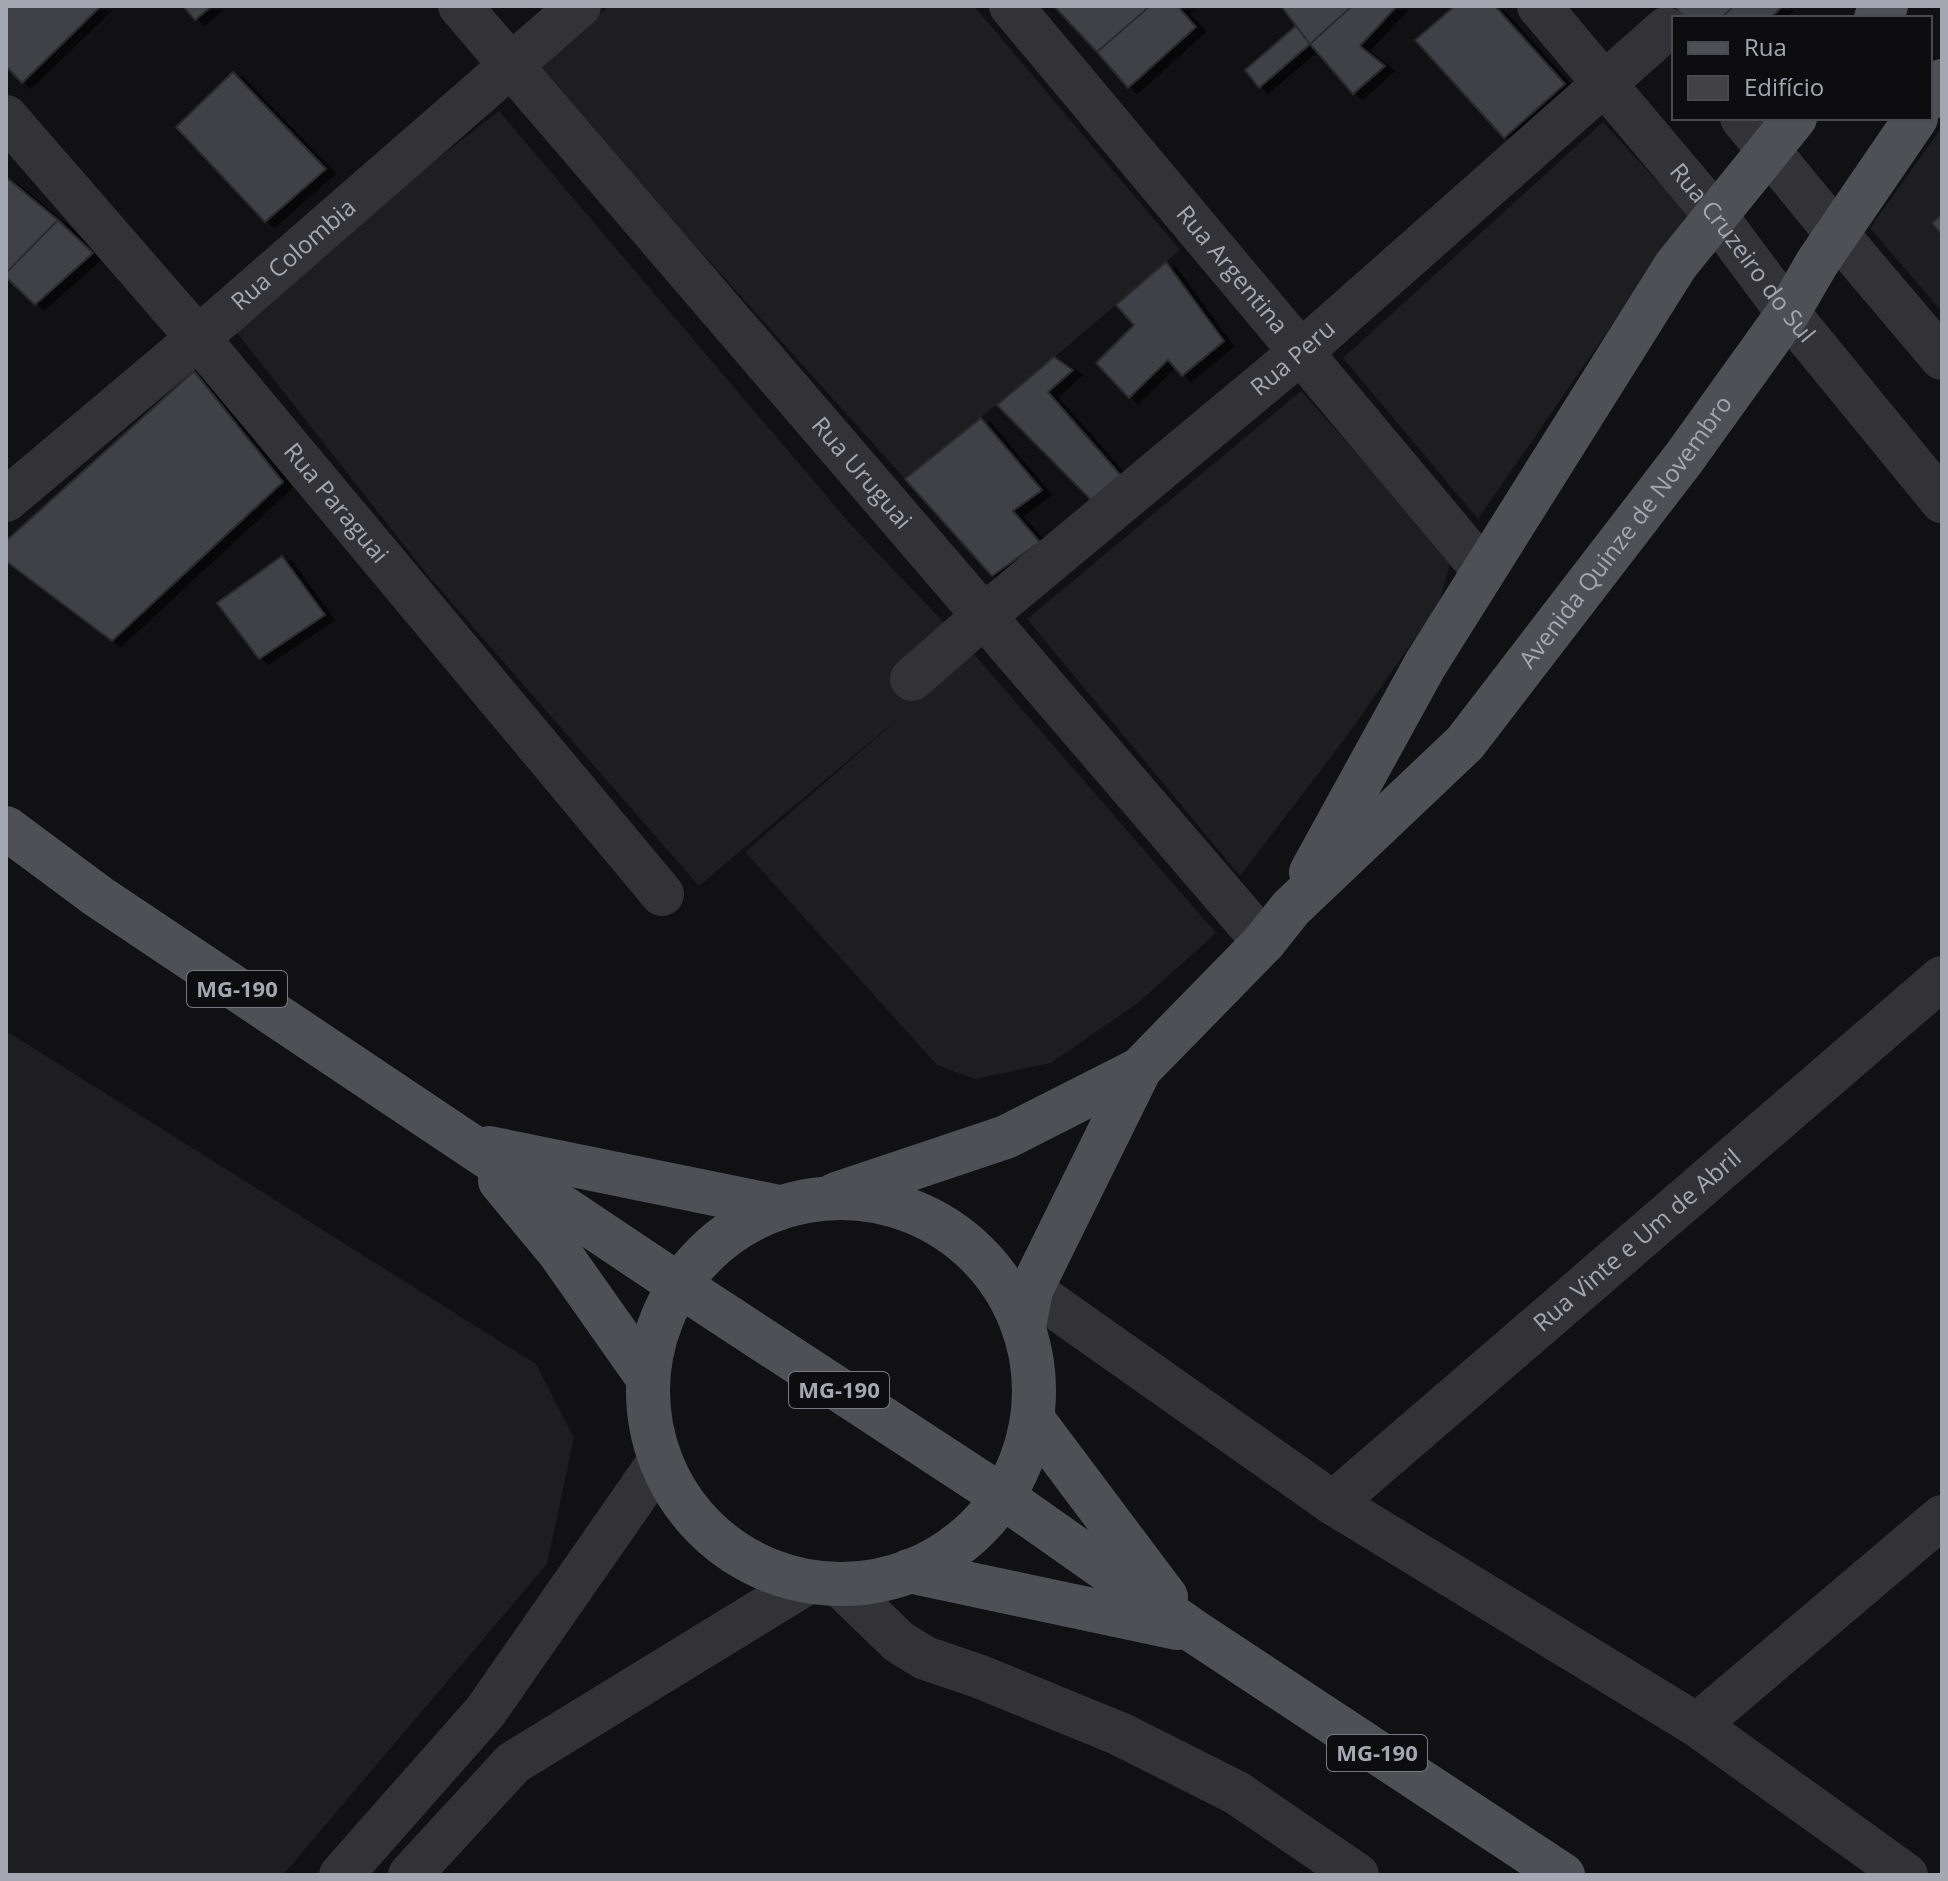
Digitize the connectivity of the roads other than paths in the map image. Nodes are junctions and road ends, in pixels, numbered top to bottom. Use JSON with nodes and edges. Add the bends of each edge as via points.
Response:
{"nodes":[{"id":1,"x":460,"y":6,"type":"edge"},
{"id":2,"x":579,"y":6,"type":"edge"},
{"id":3,"x":1011,"y":6,"type":"edge"},
{"id":4,"x":1539,"y":6,"type":"edge"},
{"id":5,"x":1662,"y":25,"type":"edge"},
{"id":6,"x":511,"y":65,"type":"junction"},
{"id":7,"x":1604,"y":84,"type":"junction"},
{"id":8,"x":6,"y":117,"type":"edge"},
{"id":9,"x":1915,"y":120,"type":"edge"},
{"id":10,"x":1769,"y":129,"type":"edge"},
{"id":11,"x":1716,"y":216,"type":"junction"},
{"id":12,"x":1837,"y":234,"type":"junction"},
{"id":13,"x":1788,"y":313,"type":"junction"},
{"id":14,"x":198,"y":338,"type":"junction"},
{"id":15,"x":1301,"y":352,"type":"junction"},
{"id":16,"x":1942,"y":358,"type":"edge"},
{"id":17,"x":6,"y":500,"type":"edge"},
{"id":18,"x":1942,"y":501,"type":"edge"},
{"id":19,"x":1484,"y":571,"type":"junction"},
{"id":20,"x":984,"y":616,"type":"junction"},
{"id":21,"x":912,"y":679,"type":"dead end"},
{"id":22,"x":6,"y":828,"type":"edge"},
{"id":23,"x":662,"y":894,"type":"dead end"},
{"id":24,"x":1291,"y":908,"type":"junction"},
{"id":25,"x":1264,"y":942,"type":"junction"},
{"id":26,"x":1942,"y":978,"type":"edge"},
{"id":27,"x":1140,"y":1069,"type":"junction"},
{"id":28,"x":471,"y":1145,"type":"junction"},
{"id":29,"x":828,"y":1196,"type":"junction"},
{"id":30,"x":779,"y":1207,"type":"junction"},
{"id":31,"x":676,"y":1283,"type":"junction"},
{"id":32,"x":1028,"y":1306,"type":"junction"},
{"id":33,"x":645,"y":1374,"type":"junction"},
{"id":34,"x":1034,"y":1421,"type":"junction"},
{"id":35,"x":659,"y":1462,"type":"junction"},
{"id":36,"x":1003,"y":1497,"type":"junction"},
{"id":37,"x":1333,"y":1503,"type":"junction"},
{"id":38,"x":1942,"y":1517,"type":"edge"},
{"id":39,"x":909,"y":1571,"type":"junction"},
{"id":40,"x":824,"y":1583,"type":"junction"},
{"id":41,"x":1192,"y":1630,"type":"junction"},
{"id":42,"x":1697,"y":1725,"type":"junction"},
{"id":43,"x":341,"y":1875,"type":"edge"},
{"id":44,"x":410,"y":1875,"type":"edge"},
{"id":45,"x":1357,"y":1875,"type":"edge"},
{"id":46,"x":1563,"y":1875,"type":"edge"},
{"id":47,"x":1906,"y":1875,"type":"edge"}],
"edges":[{"from":1,"to":6,"type":"street","name":"Rua Uruguai"},
{"from":2,"to":6,"type":"street","name":"Rua Colombia"},
{"from":3,"to":15,"type":"street","name":"Rua Argentina"},
{"from":4,"to":7,"type":"street","name":"Rua Cruzeiro do Sul"},
{"from":5,"to":7,"type":"street","name":"Rua Peru"},
{"from":6,"to":14,"type":"street","name":"Rua Colombia"},
{"from":6,"to":20,"type":"street","name":"Rua Uruguai"},
{"from":7,"to":11,"type":"street","name":"Rua Cruzeiro do Sul"},
{"from":7,"to":15,"type":"street","name":"Rua Peru"},
{"from":8,"to":14,"type":"street","name":"Rua Paraguai"},
{"from":9,"to":12,"type":"main road","name":"Avenida Quinze de Novembro"},
{"from":10,"to":11,"type":"main road","name":"Avenida Quinze de Novembro"},
{"from":10,"to":12,"type":"street"},
{"from":11,"to":13,"type":"street","name":"Rua Cruzeiro do Sul"},
{"from":11,"to":19,"type":"main road","name":"Avenida Quinze de Novembro","via":[[1676,265]]},
{"from":12,"to":13,"type":"main road","name":"Avenida Quinze de Novembro"},
{"from":12,"to":16,"type":"street"},
{"from":13,"to":18,"type":"street","name":"Rua Cruzeiro do Sul"},
{"from":13,"to":24,"type":"main road","name":"Avenida Quinze de Novembro","via":[[1465,743]]},
{"from":14,"to":17,"type":"street","name":"Rua Colombia"},
{"from":14,"to":23,"type":"street","name":"Rua Paraguai"},
{"from":15,"to":19,"type":"street","name":"Rua Argentina"},
{"from":15,"to":20,"type":"street","name":"Rua Peru"},
{"from":19,"to":24,"type":"main road","name":"Avenida Quinze de Novembro","via":[[1425,665]]},
{"from":20,"to":21,"type":"street","name":"Rua Peru"},
{"from":20,"to":25,"type":"street","name":"Rua Uruguai"},
{"from":22,"to":28,"type":"main road","number":"MG-190","via":[[99,897]]},
{"from":24,"to":25,"type":"main road","name":"Avenida Quinze de Novembro"},
{"from":25,"to":27,"type":"main road","name":"Avenida Quinze de Novembro"},
{"from":26,"to":37,"type":"street","name":"Rua Vinte e Um de Abril"},
{"from":27,"to":29,"type":"main road","name":"Avenida Quinze de Novembro","via":[[1006,1137]]},
{"from":27,"to":32,"type":"main road","name":"Avenida Quinze de Novembro"},
{"from":28,"to":30,"type":"main road"},
{"from":28,"to":31,"type":"main road","number":"MG-190"},
{"from":28,"to":33,"type":"main road","via":[[559,1252]]},
{"from":29,"to":30,"type":"main road"},
{"from":29,"to":32,"type":"main road","via":[[910,1207],[980,1252]]},
{"from":30,"to":31,"type":"main road","via":[[704,1254]]},
{"from":31,"to":33,"type":"main road","via":[[659,1316]]},
{"from":31,"to":36,"type":"main road","number":"MG-190"},
{"from":32,"to":34,"type":"main road","via":[[1036,1370]]},
{"from":32,"to":37,"type":"street"},
{"from":33,"to":35,"type":"main road","via":[[647,1415]]},
{"from":34,"to":36,"type":"main road","via":[[1024,1461]]},
{"from":34,"to":41,"type":"main road"},
{"from":35,"to":40,"type":"main road","via":[[687,1510],[753,1564]]},
{"from":35,"to":43,"type":"street","via":[[485,1712]]},
{"from":36,"to":39,"type":"main road","via":[[954,1547]]},
{"from":36,"to":41,"type":"main road","number":"MG-190"},
{"from":37,"to":42,"type":"street"},
{"from":38,"to":42,"type":"street"},
{"from":39,"to":40,"type":"main road","via":[[859,1583]]},
{"from":39,"to":41,"type":"main road"},
{"from":40,"to":44,"type":"street","via":[[513,1763]]},
{"from":40,"to":45,"type":"street","via":[[925,1658],[1120,1734],[1237,1793]]},
{"from":41,"to":46,"type":"main road","number":"MG-190"},
{"from":42,"to":47,"type":"street"}]}
